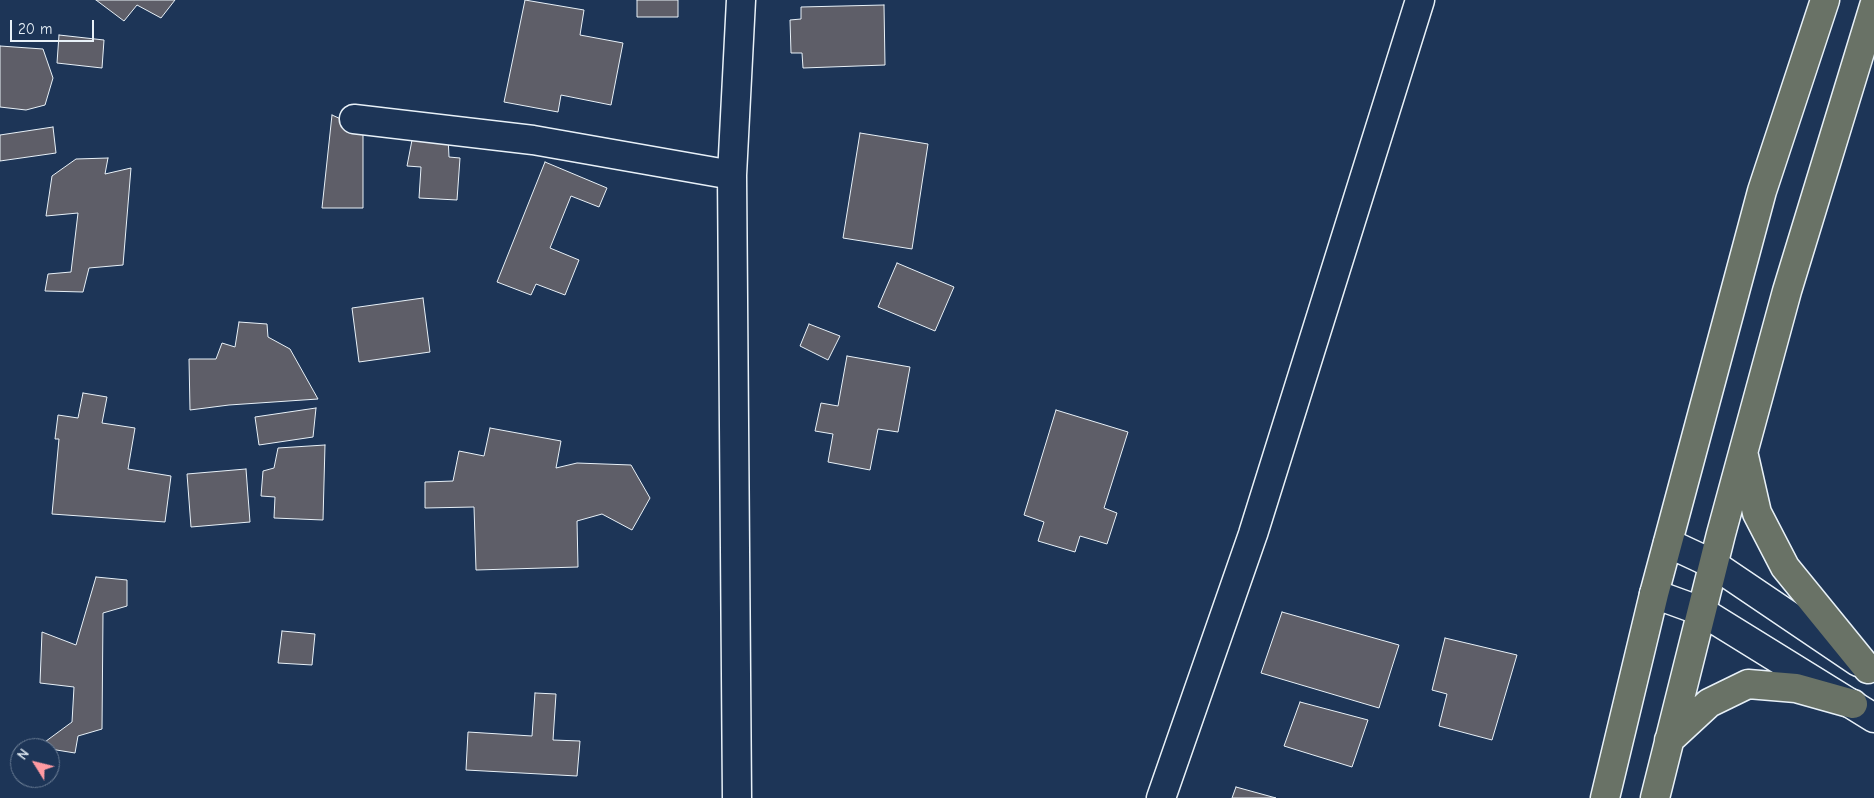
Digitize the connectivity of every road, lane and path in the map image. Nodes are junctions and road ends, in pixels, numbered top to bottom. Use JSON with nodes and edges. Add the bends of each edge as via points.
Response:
{"nodes":[{"id":1,"x":740,"y":0,"type":"edge"},
{"id":2,"x":1420,"y":0,"type":"edge"},
{"id":3,"x":1825,"y":0,"type":"edge"},
{"id":4,"x":1874,"y":6,"type":"edge"},
{"id":5,"x":354,"y":119,"type":"dead end"},
{"id":6,"x":732,"y":175,"type":"junction"},
{"id":7,"x":1743,"y":451,"type":"junction"},
{"id":8,"x":1668,"y":543,"type":"junction"},
{"id":9,"x":1713,"y":564,"type":"junction"},
{"id":10,"x":1654,"y":594,"type":"junction"},
{"id":11,"x":1701,"y":611,"type":"junction"},
{"id":12,"x":1871,"y":671,"type":"edge"},
{"id":13,"x":1863,"y":711,"type":"edge"},
{"id":14,"x":1669,"y":740,"type":"junction"},
{"id":15,"x":737,"y":798,"type":"edge"},
{"id":16,"x":1161,"y":798,"type":"edge"},
{"id":17,"x":1606,"y":798,"type":"edge"},
{"id":18,"x":1654,"y":798,"type":"edge"}],
"edges":[{"from":1,"to":6,"type":"street"},
{"from":2,"to":16,"type":"street","via":[[1253,534]]},
{"from":3,"to":8,"type":"main road","via":[[1762,191]]},
{"from":4,"to":7,"type":"main road","via":[[1787,291]]},
{"from":5,"to":6,"type":"street","via":[[533,140]]},
{"from":6,"to":15,"type":"street"},
{"from":7,"to":9,"type":"main road"},
{"from":7,"to":12,"type":"main road","via":[[1757,513],[1785,567]]},
{"from":8,"to":9,"type":"street"},
{"from":8,"to":10,"type":"main road"},
{"from":9,"to":11,"type":"main road"},
{"from":9,"to":12,"type":"street"},
{"from":10,"to":11,"type":"street"},
{"from":10,"to":17,"type":"main road"},
{"from":11,"to":13,"type":"street"},
{"from":11,"to":14,"type":"main road"},
{"from":13,"to":14,"type":"main road","via":[[1796,688],[1748,684],[1709,703]]},
{"from":14,"to":18,"type":"main road"}]}
